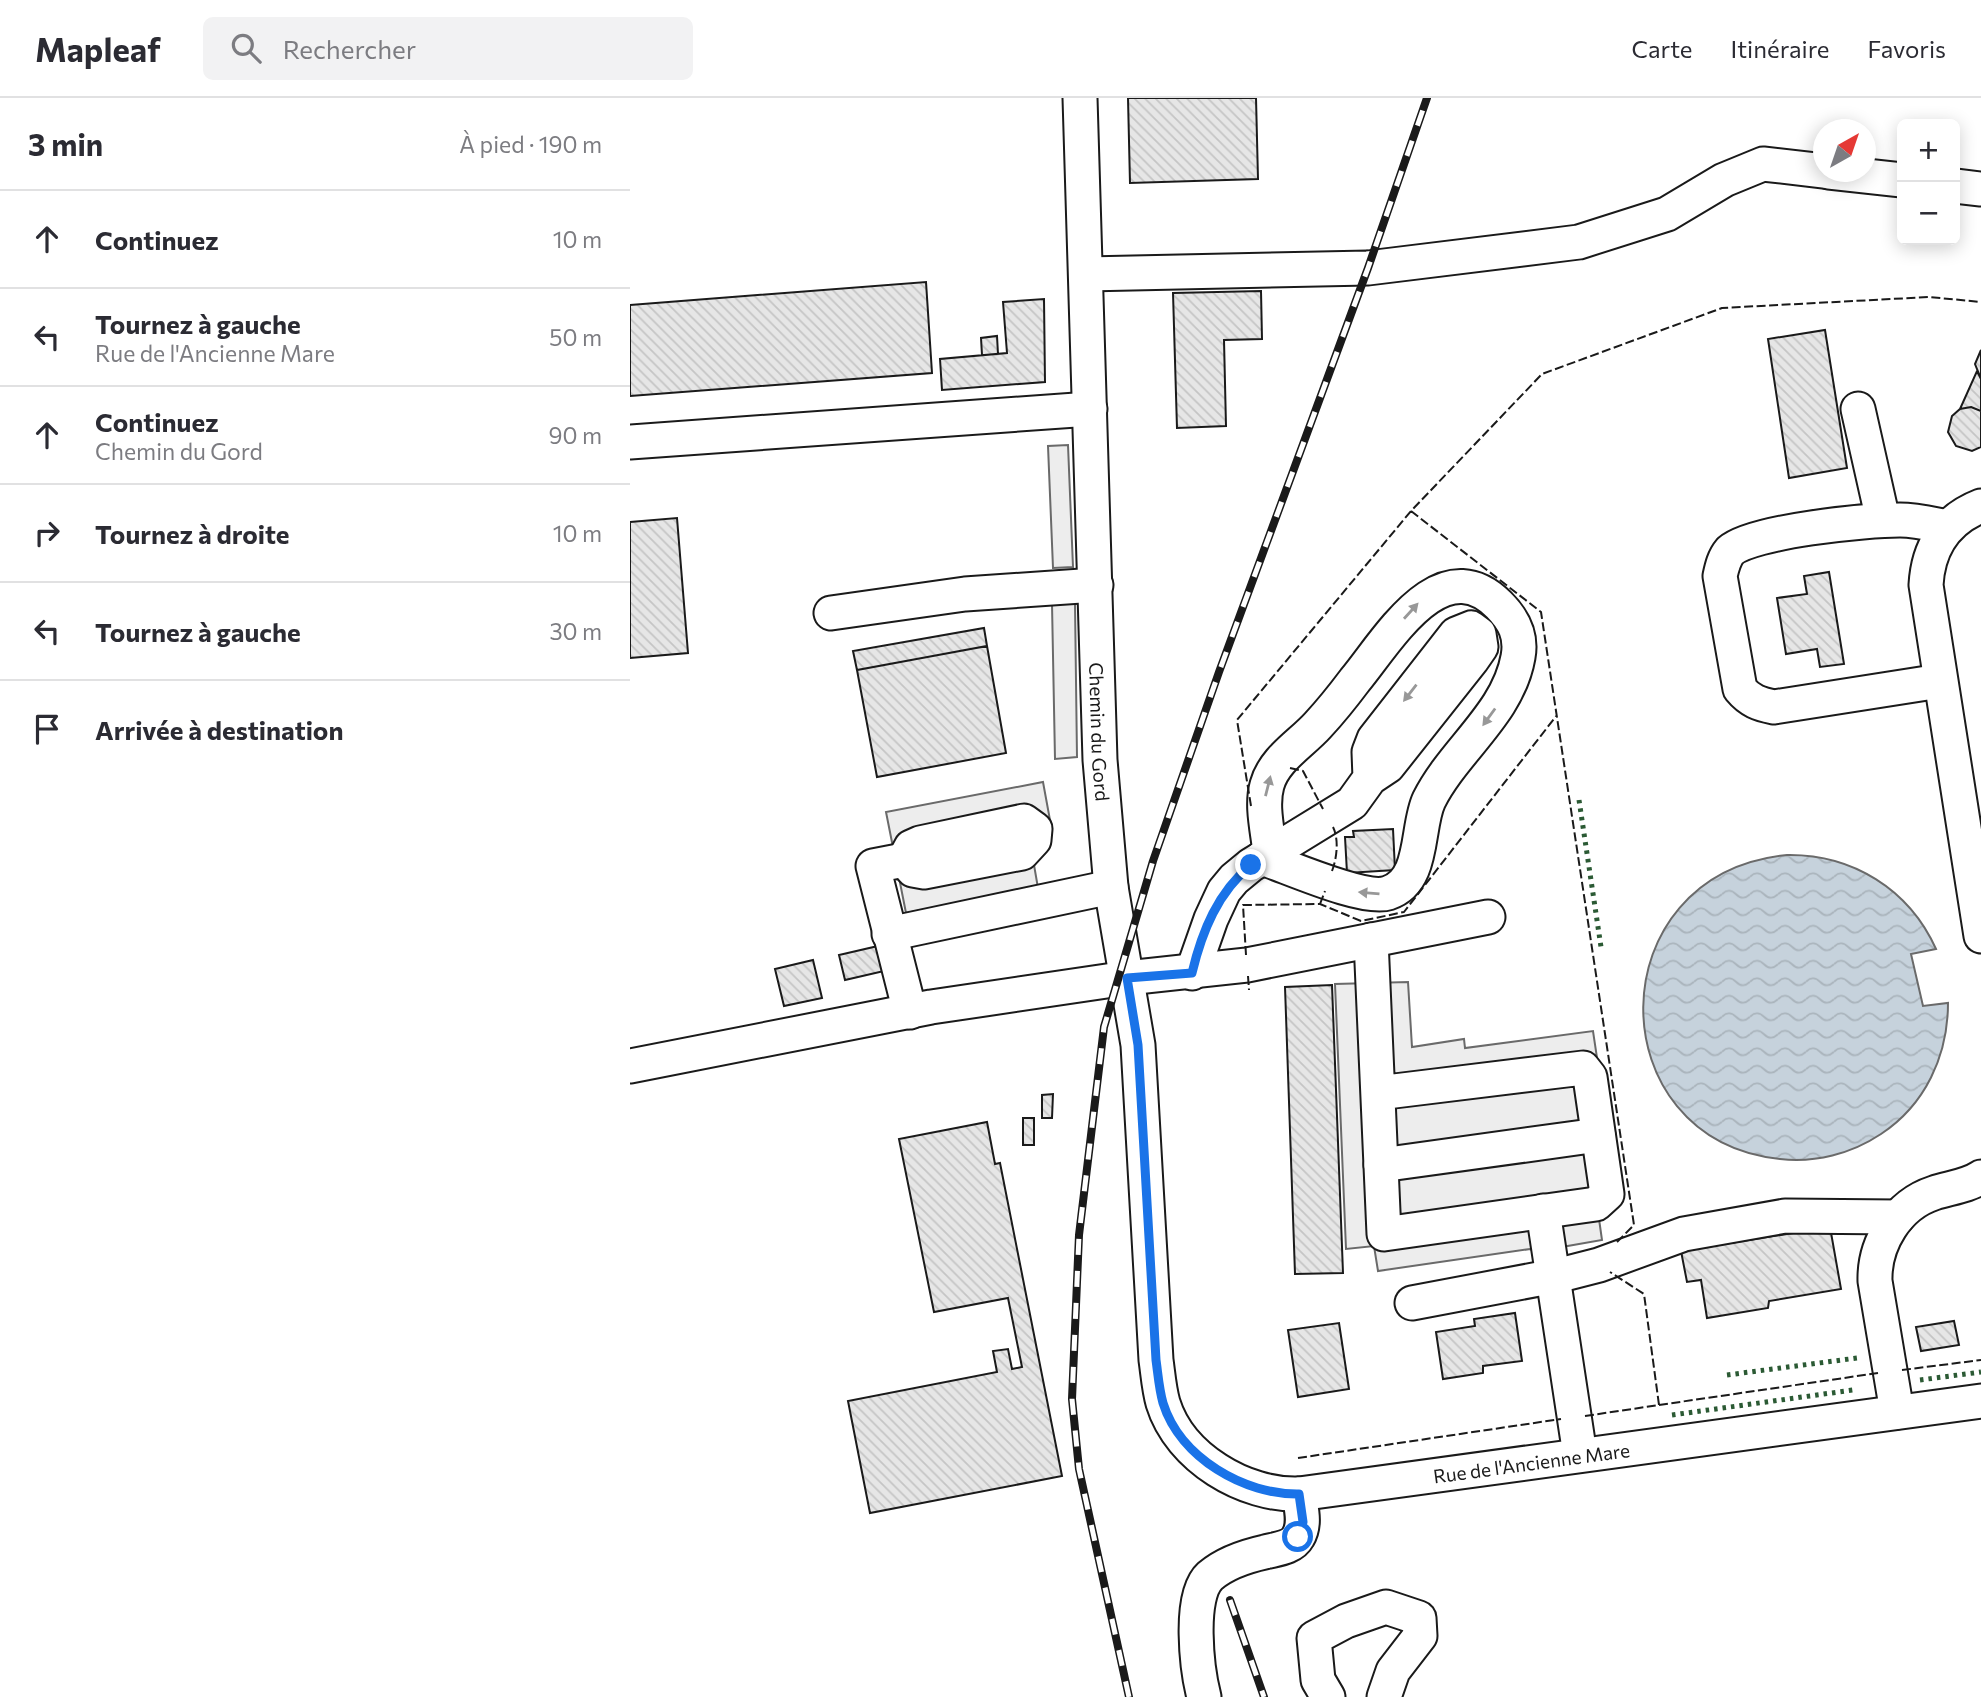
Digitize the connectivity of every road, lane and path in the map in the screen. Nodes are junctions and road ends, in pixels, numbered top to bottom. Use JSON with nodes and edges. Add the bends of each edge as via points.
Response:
{"nodes":[{"id":1,"x":1080,"y":98,"type":"edge"},
{"id":2,"x":1813,"y":170,"type":"edge"},
{"id":3,"x":1876,"y":177,"type":"edge"},
{"id":4,"x":1897,"y":179,"type":"edge"},
{"id":5,"x":1960,"y":187,"type":"edge"},
{"id":6,"x":1981,"y":189,"type":"edge"},
{"id":7,"x":1086,"y":274,"type":"junction"},
{"id":8,"x":1090,"y":409,"type":"junction"},
{"id":9,"x":1858,"y":409,"type":"dead end"},
{"id":10,"x":630,"y":442,"type":"edge"},
{"id":11,"x":1981,"y":506,"type":"edge"},
{"id":12,"x":1883,"y":520,"type":"junction"},
{"id":13,"x":1948,"y":527,"type":"junction"},
{"id":14,"x":1096,"y":584,"type":"junction"},
{"id":15,"x":831,"y":613,"type":"dead end"},
{"id":16,"x":1940,"y":681,"type":"junction"},
{"id":17,"x":1370,"y":778,"type":"dead end"},
{"id":18,"x":1266,"y":856,"type":"junction"},
{"id":19,"x":904,"y":860,"type":"dead end"},
{"id":20,"x":1111,"y":887,"type":"junction"},
{"id":21,"x":1489,"y":916,"type":"dead end"},
{"id":22,"x":889,"y":934,"type":"junction"},
{"id":23,"x":1981,"y":936,"type":"edge"},
{"id":24,"x":1371,"y":940,"type":"junction"},
{"id":25,"x":1192,"y":973,"type":"junction"},
{"id":26,"x":1127,"y":978,"type":"junction"},
{"id":27,"x":910,"y":1012,"type":"junction"},
{"id":28,"x":630,"y":1066,"type":"edge"},
{"id":29,"x":1378,"y":1093,"type":"junction"},
{"id":30,"x":1598,"y":1135,"type":"junction"},
{"id":31,"x":1381,"y":1165,"type":"junction"},
{"id":32,"x":1981,"y":1177,"type":"edge"},
{"id":33,"x":1543,"y":1211,"type":"junction"},
{"id":34,"x":1898,"y":1217,"type":"junction"},
{"id":35,"x":1553,"y":1276,"type":"junction"},
{"id":36,"x":1412,"y":1303,"type":"dead end"},
{"id":37,"x":1156,"y":1360,"type":"joint"},
{"id":38,"x":1981,"y":1401,"type":"edge"},
{"id":39,"x":1896,"y":1412,"type":"junction"},
{"id":40,"x":1580,"y":1455,"type":"junction"},
{"id":41,"x":1299,"y":1494,"type":"junction"},
{"id":42,"x":1205,"y":1697,"type":"edge"},
{"id":43,"x":1328,"y":1697,"type":"edge"},
{"id":44,"x":1384,"y":1697,"type":"edge"}],
"edges":[{"from":1,"to":7,"type":"street","name":"Chemin du Gord"},
{"from":2,"to":7,"type":"street","via":[[1763,164],[1724,180],[1667,214],[1579,242],[1368,268]]},
{"from":3,"to":4,"type":"street"},
{"from":5,"to":6,"type":"street"},
{"from":7,"to":8,"type":"street","name":"Chemin du Gord"},
{"from":8,"to":10,"type":"street"},
{"from":8,"to":14,"type":"street","name":"Chemin du Gord"},
{"from":9,"to":12,"type":"street"},
{"from":11,"to":13,"type":"street"},
{"from":12,"to":13,"type":"street"},
{"from":12,"to":16,"type":"street","via":[[1764,536],[1730,551],[1720,576],[1740,689],[1747,698],[1774,707]]},
{"from":13,"to":16,"type":"street","via":[[1934,544],[1927,563]]},
{"from":14,"to":15,"type":"street","via":[[965,594]]},
{"from":14,"to":20,"type":"street","name":"Chemin du Gord","via":[[1100,760]]},
{"from":16,"to":23,"type":"street"},
{"from":17,"to":18,"type":"street","via":[[1352,803]]},
{"from":18,"to":18,"type":"street","one_way":true,"via":[[1266,786],[1273,771],[1317,726],[1412,610],[1440,590],[1463,587],[1481,590],[1496,602],[1518,634],[1513,677],[1430,798],[1421,820],[1418,852],[1401,884],[1389,893],[1370,895]]},
{"from":18,"to":25,"type":"street","via":[[1224,891],[1197,950]]},
{"from":19,"to":22,"type":"street","via":[[873,866]]},
{"from":20,"to":22,"type":"street"},
{"from":20,"to":26,"type":"street","name":"Chemin du Gord"},
{"from":21,"to":24,"type":"street"},
{"from":22,"to":27,"type":"street"},
{"from":24,"to":25,"type":"street"},
{"from":24,"to":29,"type":"street"},
{"from":25,"to":26,"type":"street"},
{"from":26,"to":27,"type":"street"},
{"from":26,"to":37,"type":"street","name":"Chemin du Gord","via":[[1141,1086]]},
{"from":27,"to":28,"type":"street"},
{"from":29,"to":30,"type":"street","via":[[1583,1068],[1590,1077]]},
{"from":29,"to":31,"type":"street"},
{"from":30,"to":31,"type":"street"},
{"from":30,"to":33,"type":"street","via":[[1607,1194],[1596,1204]]},
{"from":31,"to":33,"type":"street","via":[[1384,1234]]},
{"from":32,"to":34,"type":"street","via":[[1931,1194]]},
{"from":33,"to":35,"type":"street"},
{"from":34,"to":35,"type":"street","via":[[1785,1216],[1684,1234],[1599,1265]]},
{"from":34,"to":39,"type":"street","via":[[1874,1263]]},
{"from":35,"to":36,"type":"street"},
{"from":35,"to":40,"type":"street"},
{"from":37,"to":41,"type":"street","name":"Rue de l'Ancienne Mare","via":[[1163,1405],[1205,1461],[1242,1484],[1274,1495]]},
{"from":38,"to":39,"type":"street","name":"Rue de l'Ancienne Mare"},
{"from":39,"to":40,"type":"street","name":"Rue de l'Ancienne Mare"},
{"from":40,"to":41,"type":"street","name":"Rue de l'Ancienne Mare"},
{"from":41,"to":42,"type":"street","via":[[1303,1522],[1290,1545],[1225,1567],[1201,1587],[1197,1644]]},
{"from":43,"to":44,"type":"street","via":[[1318,1680],[1314,1637],[1386,1607],[1419,1618],[1420,1636],[1393,1671]]}]}
